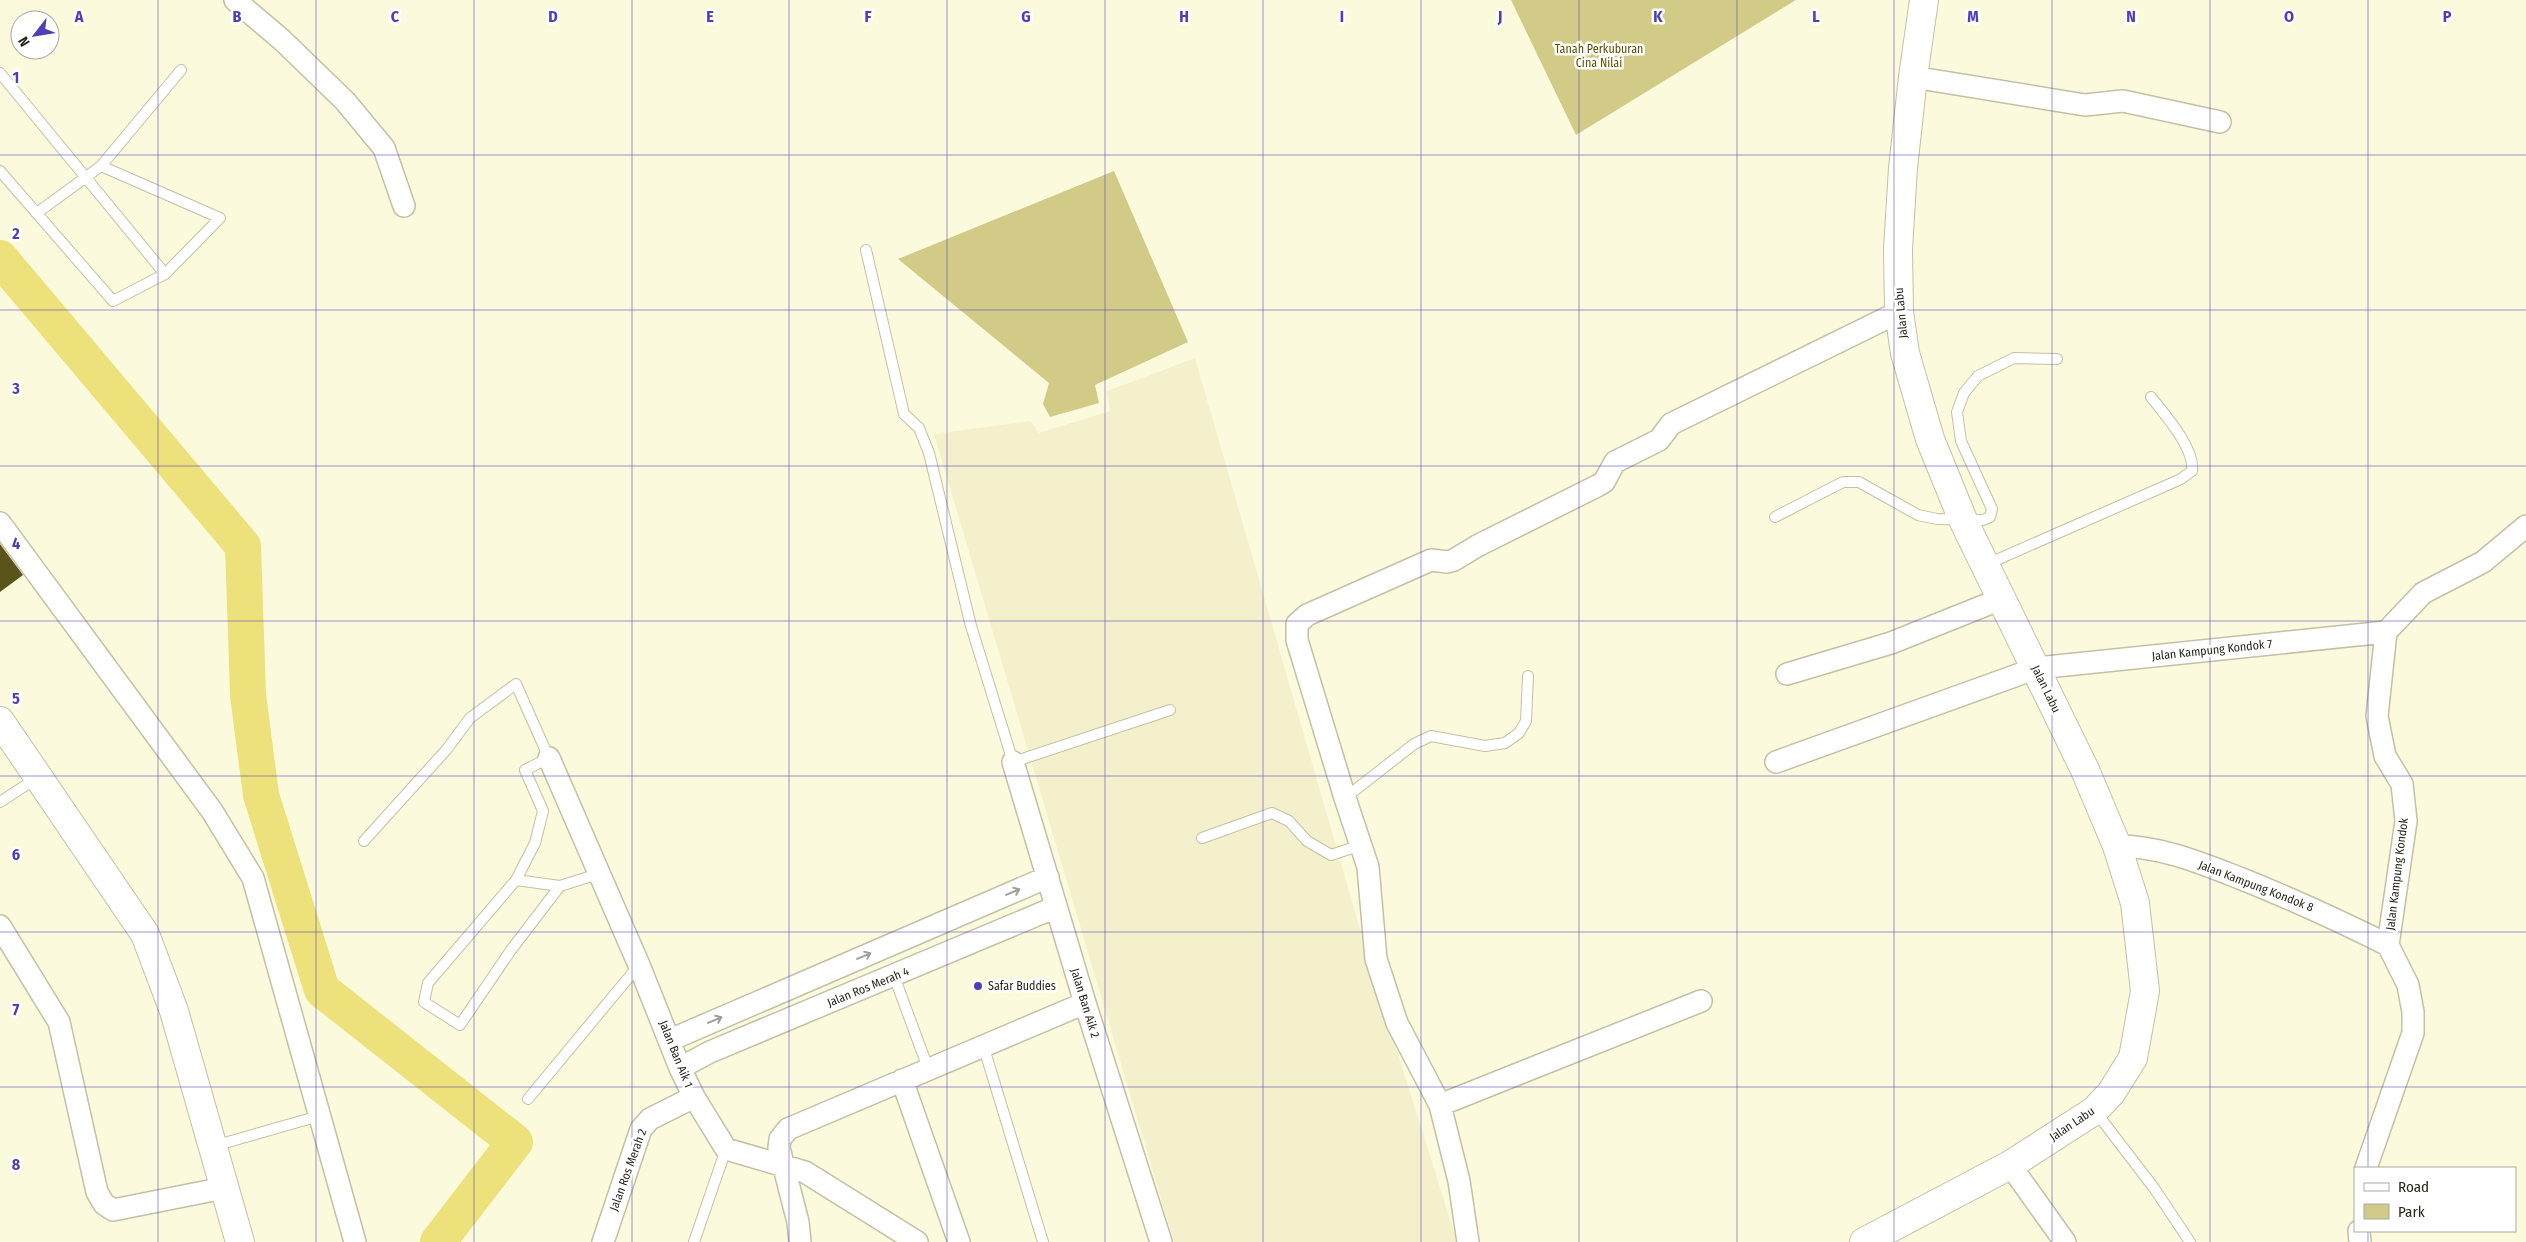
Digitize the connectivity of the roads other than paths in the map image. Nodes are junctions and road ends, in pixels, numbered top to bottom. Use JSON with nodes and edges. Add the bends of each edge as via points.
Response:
{"nodes":[{"id":1,"x":235,"y":0,"type":"edge"},
{"id":2,"x":1924,"y":0,"type":"edge"},
{"id":3,"x":181,"y":70,"type":"dead end"},
{"id":4,"x":0,"y":73,"type":"edge"},
{"id":5,"x":1913,"y":77,"type":"junction"},
{"id":6,"x":2220,"y":122,"type":"dead end"},
{"id":7,"x":101,"y":166,"type":"junction"},
{"id":8,"x":0,"y":170,"type":"edge"},
{"id":9,"x":87,"y":179,"type":"junction"},
{"id":10,"x":404,"y":206,"type":"dead end"},
{"id":11,"x":37,"y":214,"type":"junction"},
{"id":12,"x":866,"y":250,"type":"dead end"},
{"id":13,"x":165,"y":274,"type":"junction"},
{"id":14,"x":1899,"y":312,"type":"junction"},
{"id":15,"x":2057,"y":359,"type":"dead end"},
{"id":16,"x":2151,"y":397,"type":"dead end"},
{"id":17,"x":1775,"y":517,"type":"dead end"},
{"id":18,"x":1963,"y":520,"type":"junction"},
{"id":19,"x":0,"y":523,"type":"edge"},
{"id":20,"x":2526,"y":526,"type":"edge"},
{"id":21,"x":1984,"y":566,"type":"junction"},
{"id":22,"x":2001,"y":600,"type":"junction"},
{"id":23,"x":2386,"y":632,"type":"junction"},
{"id":24,"x":2037,"y":668,"type":"junction"},
{"id":25,"x":1787,"y":674,"type":"dead end"},
{"id":26,"x":1528,"y":676,"type":"dead end"},
{"id":27,"x":1170,"y":710,"type":"dead end"},
{"id":28,"x":0,"y":721,"type":"edge"},
{"id":29,"x":549,"y":758,"type":"junction"},
{"id":30,"x":1013,"y":762,"type":"junction"},
{"id":31,"x":1776,"y":762,"type":"dead end"},
{"id":32,"x":38,"y":777,"type":"junction"},
{"id":33,"x":1345,"y":798,"type":"junction"},
{"id":34,"x":0,"y":802,"type":"edge"},
{"id":35,"x":1202,"y":838,"type":"dead end"},
{"id":36,"x":364,"y":841,"type":"dead end"},
{"id":37,"x":1361,"y":845,"type":"junction"},
{"id":38,"x":2117,"y":846,"type":"junction"},
{"id":39,"x":598,"y":874,"type":"junction"},
{"id":40,"x":1048,"y":877,"type":"junction"},
{"id":41,"x":516,"y":880,"type":"junction"},
{"id":42,"x":560,"y":886,"type":"junction"},
{"id":43,"x":1056,"y":907,"type":"junction"},
{"id":44,"x":0,"y":926,"type":"edge"},
{"id":45,"x":2388,"y":945,"type":"junction"},
{"id":46,"x":639,"y":965,"type":"junction"},
{"id":47,"x":894,"y":976,"type":"junction"},
{"id":48,"x":1701,"y":1001,"type":"dead end"},
{"id":49,"x":1085,"y":1003,"type":"junction"},
{"id":50,"x":670,"y":1040,"type":"junction"},
{"id":51,"x":983,"y":1045,"type":"junction"},
{"id":52,"x":680,"y":1068,"type":"junction"},
{"id":53,"x":928,"y":1068,"type":"junction"},
{"id":54,"x":902,"y":1080,"type":"junction"},
{"id":55,"x":694,"y":1097,"type":"junction"},
{"id":56,"x":528,"y":1100,"type":"dead end"},
{"id":57,"x":1440,"y":1105,"type":"junction"},
{"id":58,"x":2094,"y":1110,"type":"junction"},
{"id":59,"x":319,"y":1116,"type":"junction"},
{"id":60,"x":212,"y":1147,"type":"junction"},
{"id":61,"x":726,"y":1148,"type":"junction"},
{"id":62,"x":2010,"y":1165,"type":"junction"},
{"id":63,"x":782,"y":1166,"type":"junction"},
{"id":64,"x":2366,"y":1167,"type":"edge"},
{"id":65,"x":224,"y":1188,"type":"junction"},
{"id":66,"x":240,"y":1242,"type":"edge"},
{"id":67,"x":355,"y":1242,"type":"edge"},
{"id":68,"x":603,"y":1242,"type":"edge"},
{"id":69,"x":694,"y":1242,"type":"edge"},
{"id":70,"x":800,"y":1242,"type":"edge"},
{"id":71,"x":917,"y":1242,"type":"edge"},
{"id":72,"x":959,"y":1242,"type":"edge"},
{"id":73,"x":1042,"y":1242,"type":"edge"},
{"id":74,"x":1161,"y":1242,"type":"edge"},
{"id":75,"x":1468,"y":1242,"type":"edge"},
{"id":76,"x":1864,"y":1242,"type":"edge"},
{"id":77,"x":2065,"y":1242,"type":"edge"},
{"id":78,"x":2190,"y":1242,"type":"edge"}],
"edges":[{"from":1,"to":10,"type":"street","via":[[345,101],[373,134],[384,148]]},
{"from":2,"to":5,"type":"main road","name":"Jalan Labu"},
{"from":3,"to":7,"type":"lane"},
{"from":4,"to":9,"type":"lane"},
{"from":5,"to":6,"type":"street","via":[[2085,105],[2123,101]]},
{"from":5,"to":14,"type":"main road","name":"Jalan Labu","via":[[1898,249]]},
{"from":7,"to":9,"type":"lane"},
{"from":7,"to":13,"type":"lane","via":[[220,218]]},
{"from":8,"to":11,"type":"lane"},
{"from":9,"to":11,"type":"lane"},
{"from":9,"to":13,"type":"lane"},
{"from":11,"to":13,"type":"lane","via":[[113,302]]},
{"from":12,"to":30,"type":"lane","via":[[904,414],[919,428],[929,452],[971,626]]},
{"from":14,"to":18,"type":"main road","name":"Jalan Labu","via":[[1905,353],[1930,439]]},
{"from":14,"to":33,"type":"street","via":[[1672,424],[1659,440],[1615,462],[1604,482],[1454,560],[1431,560],[1307,615],[1297,624],[1297,640]]},
{"from":15,"to":18,"type":"lane","via":[[2014,358],[1978,376],[1964,393],[1957,412],[1961,441],[1992,509],[1990,517],[1983,520]]},
{"from":16,"to":21,"type":"lane","via":[[2193,460],[2192,471],[2181,479]]},
{"from":17,"to":18,"type":"lane","via":[[1842,482],[1859,482],[1918,515]]},
{"from":18,"to":21,"type":"main road","name":"Jalan Labu"},
{"from":19,"to":59,"type":"street","via":[[212,811],[253,878]]},
{"from":20,"to":23,"type":"street","via":[[2483,562],[2423,593]]},
{"from":21,"to":22,"type":"main road","name":"Jalan Labu"},
{"from":22,"to":24,"type":"main road","name":"Jalan Labu"},
{"from":22,"to":25,"type":"street","via":[[1890,643]]},
{"from":23,"to":24,"type":"street","name":"Jalan Kampung Kondok 7"},
{"from":23,"to":45,"type":"street","name":"Jalan Kampung Kondok","via":[[2377,716],[2385,756],[2402,784],[2406,821]]},
{"from":24,"to":31,"type":"street","name":"Jalan Kampung Kondok 7"},
{"from":24,"to":38,"type":"main road","name":"Jalan Labu"},
{"from":26,"to":33,"type":"lane","via":[[1526,721],[1519,733],[1505,743],[1484,746],[1431,736],[1414,744]]},
{"from":27,"to":30,"type":"lane"},
{"from":28,"to":32,"type":"main road"},
{"from":29,"to":36,"type":"lane","via":[[516,684],[470,718]]},
{"from":29,"to":39,"type":"street","name":"Jalan Ban Aik 1"},
{"from":29,"to":41,"type":"lane","via":[[525,770],[543,811],[535,843]]},
{"from":30,"to":40,"type":"street","name":"Jalan Ban Aik 2"},
{"from":32,"to":34,"type":"lane"},
{"from":32,"to":60,"type":"main road","via":[[145,934],[174,1011]]},
{"from":33,"to":37,"type":"street"},
{"from":35,"to":37,"type":"lane","via":[[1272,813],[1289,821],[1308,841],[1331,855]]},
{"from":37,"to":57,"type":"street","via":[[1368,867],[1376,959],[1397,1022]]},
{"from":38,"to":45,"type":"street","name":"Jalan Kampung Kondok 8","via":[[2160,849],[2227,873],[2315,908]]},
{"from":38,"to":58,"type":"main road","name":"Jalan Labu","via":[[2135,903],[2145,990],[2133,1058],[2111,1093]]},
{"from":39,"to":42,"type":"lane"},
{"from":39,"to":46,"type":"street","name":"Jalan Ban Aik 1"},
{"from":40,"to":43,"type":"street","name":"Jalan Ban Aik 2"},
{"from":50,"to":40,"type":"street","one_way":true},
{"from":41,"to":42,"type":"lane"},
{"from":41,"to":42,"type":"lane","via":[[428,983],[424,1002],[460,1025]]},
{"from":43,"to":47,"type":"street","name":"Jalan Ros Merah 4"},
{"from":43,"to":49,"type":"street","name":"Jalan Ban Aik 2"},
{"from":44,"to":65,"type":"street","via":[[60,1022],[98,1192],[104,1204],[113,1210]]},
{"from":45,"to":64,"type":"street","name":"Jalan Kampung Kondok","via":[[2408,985],[2413,1033]]},
{"from":46,"to":50,"type":"street","name":"Jalan Ban Aik 1"},
{"from":46,"to":56,"type":"lane"},
{"from":47,"to":52,"type":"street","name":"Jalan Ros Merah 4"},
{"from":47,"to":53,"type":"lane"},
{"from":48,"to":57,"type":"street"},
{"from":49,"to":51,"type":"street"},
{"from":49,"to":74,"type":"street","name":"Jalan Ban Aik 2"},
{"from":50,"to":52,"type":"street","name":"Jalan Ban Aik 1"},
{"from":51,"to":53,"type":"street"},
{"from":51,"to":73,"type":"lane"},
{"from":52,"to":55,"type":"street","name":"Jalan Ban Aik 1"},
{"from":53,"to":54,"type":"street"},
{"from":54,"to":63,"type":"street","via":[[788,1129],[780,1139]]},
{"from":54,"to":72,"type":"street"},
{"from":55,"to":61,"type":"street","name":"Jalan Ban Aik 1"},
{"from":55,"to":68,"type":"street","name":"Jalan Ros Merah 2","via":[[650,1119],[641,1129]]},
{"from":57,"to":75,"type":"street","via":[[1459,1181]]},
{"from":58,"to":62,"type":"main road","name":"Jalan Labu"},
{"from":58,"to":78,"type":"lane","via":[[2154,1188]]},
{"from":59,"to":60,"type":"lane"},
{"from":59,"to":67,"type":"street"},
{"from":60,"to":65,"type":"main road"},
{"from":61,"to":63,"type":"street"},
{"from":61,"to":69,"type":"lane"},
{"from":62,"to":76,"type":"main road","name":"Jalan Labu"},
{"from":62,"to":77,"type":"street"},
{"from":63,"to":70,"type":"street","via":[[798,1222]]},
{"from":63,"to":71,"type":"street","via":[[805,1172]]},
{"from":65,"to":66,"type":"main road"}]}
